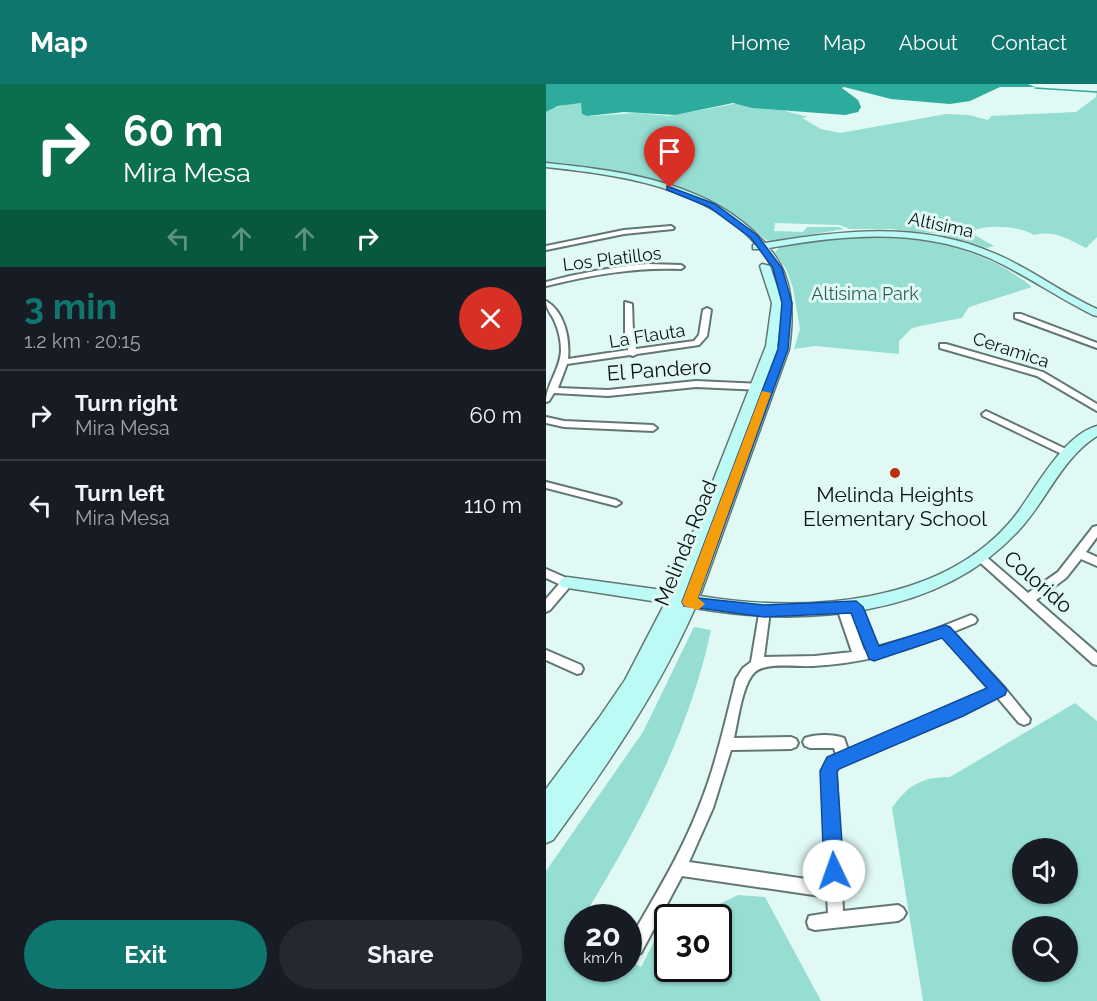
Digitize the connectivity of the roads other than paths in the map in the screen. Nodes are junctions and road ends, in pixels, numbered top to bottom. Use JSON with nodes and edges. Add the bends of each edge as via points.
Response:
{"nodes":[{"id":1,"x":546,"y":167,"type":"edge"},
{"id":2,"x":671,"y":228,"type":"dead end"},
{"id":3,"x":758,"y":247,"type":"junction"},
{"id":4,"x":546,"y":248,"type":"edge"},
{"id":5,"x":681,"y":267,"type":"dead end"},
{"id":6,"x":546,"y":284,"type":"edge"},
{"id":7,"x":546,"y":303,"type":"edge"},
{"id":8,"x":628,"y":304,"type":"dead end"},
{"id":9,"x":707,"y":310,"type":"dead end"},
{"id":10,"x":1097,"y":313,"type":"edge"},
{"id":11,"x":1018,"y":315,"type":"dead end"},
{"id":12,"x":943,"y":346,"type":"dead end"},
{"id":13,"x":1097,"y":346,"type":"edge"},
{"id":14,"x":633,"y":354,"type":"junction"},
{"id":15,"x":566,"y":362,"type":"junction"},
{"id":16,"x":762,"y":387,"type":"junction"},
{"id":17,"x":553,"y":390,"type":"junction"},
{"id":18,"x":546,"y":399,"type":"edge"},
{"id":19,"x":1097,"y":408,"type":"edge"},
{"id":20,"x":986,"y":414,"type":"dead end"},
{"id":21,"x":546,"y":420,"type":"edge"},
{"id":22,"x":653,"y":428,"type":"dead end"},
{"id":23,"x":1097,"y":430,"type":"edge"},
{"id":24,"x":1069,"y":454,"type":"junction"},
{"id":25,"x":546,"y":485,"type":"edge"},
{"id":26,"x":616,"y":503,"type":"dead end"},
{"id":27,"x":1097,"y":530,"type":"edge"},
{"id":28,"x":1080,"y":554,"type":"junction"},
{"id":29,"x":980,"y":557,"type":"junction"},
{"id":30,"x":1097,"y":562,"type":"edge"},
{"id":31,"x":546,"y":573,"type":"edge"},
{"id":32,"x":567,"y":583,"type":"junction"},
{"id":33,"x":1029,"y":599,"type":"junction"},
{"id":34,"x":682,"y":600,"type":"junction"},
{"id":35,"x":546,"y":607,"type":"edge"},
{"id":36,"x":849,"y":608,"type":"junction"},
{"id":37,"x":764,"y":611,"type":"junction"},
{"id":38,"x":970,"y":620,"type":"dead end"},
{"id":39,"x":945,"y":631,"type":"junction"},
{"id":40,"x":874,"y":654,"type":"junction"},
{"id":41,"x":546,"y":656,"type":"edge"},
{"id":42,"x":860,"y":656,"type":"junction"},
{"id":43,"x":1097,"y":660,"type":"edge"},
{"id":44,"x":757,"y":662,"type":"junction"},
{"id":45,"x":577,"y":669,"type":"dead end"},
{"id":46,"x":999,"y":690,"type":"junction"},
{"id":47,"x":1024,"y":719,"type":"dead end"},
{"id":48,"x":791,"y":742,"type":"dead end"},
{"id":49,"x":810,"y":742,"type":"dead end"},
{"id":50,"x":725,"y":744,"type":"junction"},
{"id":51,"x":844,"y":758,"type":"junction"},
{"id":52,"x":546,"y":805,"type":"edge"},
{"id":53,"x":546,"y":833,"type":"edge"},
{"id":54,"x":678,"y":868,"type":"junction"},
{"id":55,"x":835,"y":891,"type":"junction"},
{"id":56,"x":898,"y":913,"type":"dead end"},
{"id":57,"x":836,"y":920,"type":"junction"},
{"id":58,"x":815,"y":922,"type":"dead end"},
{"id":59,"x":642,"y":934,"type":"edge"}],
"edges":[{"from":1,"to":3,"type":"main road","name":"Melinda Road","via":[[621,175],[670,188],[725,213]]},
{"from":2,"to":4,"type":"street","via":[[624,232]]},
{"from":3,"to":10,"type":"main road","name":"Altisima","via":[[860,232],[932,237],[991,255],[1054,293]]},
{"from":3,"to":16,"type":"main road","name":"Melinda Road","via":[[781,275],[787,303],[783,349]]},
{"from":5,"to":6,"type":"street","name":"Los Platillos","via":[[657,265],[614,270]]},
{"from":7,"to":15,"type":"street","via":[[559,320]]},
{"from":8,"to":14,"type":"street"},
{"from":9,"to":14,"type":"street","name":"La Flauta","via":[[703,336],[696,344]]},
{"from":11,"to":13,"type":"street"},
{"from":12,"to":19,"type":"street","name":"Ceramica","via":[[1040,374]]},
{"from":14,"to":15,"type":"street","name":"La Flauta"},
{"from":15,"to":17,"type":"street"},
{"from":16,"to":17,"type":"street","name":"El Pandero","via":[[696,384],[609,393]]},
{"from":16,"to":34,"type":"main road","name":"Melinda Road"},
{"from":17,"to":18,"type":"street"},
{"from":20,"to":24,"type":"street"},
{"from":21,"to":22,"type":"street"},
{"from":23,"to":24,"type":"main road"},
{"from":24,"to":29,"type":"main road","via":[[1016,524]]},
{"from":25,"to":26,"type":"street"},
{"from":27,"to":28,"type":"street"},
{"from":28,"to":30,"type":"street"},
{"from":28,"to":33,"type":"street","via":[[1062,575]]},
{"from":29,"to":33,"type":"street","name":"Colorido"},
{"from":29,"to":36,"type":"main road","via":[[920,588]]},
{"from":31,"to":32,"type":"street"},
{"from":32,"to":34,"type":"main road"},
{"from":32,"to":35,"type":"street"},
{"from":33,"to":43,"type":"street","name":"Colorido"},
{"from":34,"to":37,"type":"main road"},
{"from":34,"to":52,"type":"main road","name":"Melinda Road","via":[[606,724]]},
{"from":34,"to":53,"type":"main road","name":"Melinda Road","via":[[652,676],[622,728]]},
{"from":36,"to":37,"type":"main road"},
{"from":36,"to":40,"type":"street"},
{"from":36,"to":42,"type":"street"},
{"from":37,"to":44,"type":"street"},
{"from":38,"to":39,"type":"street"},
{"from":39,"to":40,"type":"street"},
{"from":39,"to":46,"type":"street"},
{"from":40,"to":42,"type":"street"},
{"from":41,"to":45,"type":"street"},
{"from":42,"to":44,"type":"street","via":[[811,662]]},
{"from":44,"to":50,"type":"street","via":[[742,679]]},
{"from":46,"to":47,"type":"street"},
{"from":46,"to":51,"type":"street"},
{"from":48,"to":50,"type":"street"},
{"from":49,"to":51,"type":"street","via":[[839,742]]},
{"from":50,"to":54,"type":"street","via":[[706,808]]},
{"from":51,"to":55,"type":"street","via":[[833,763],[829,771]]},
{"from":54,"to":55,"type":"street"},
{"from":54,"to":59,"type":"street"},
{"from":55,"to":57,"type":"street"},
{"from":56,"to":57,"type":"street"},
{"from":57,"to":58,"type":"street"}]}
